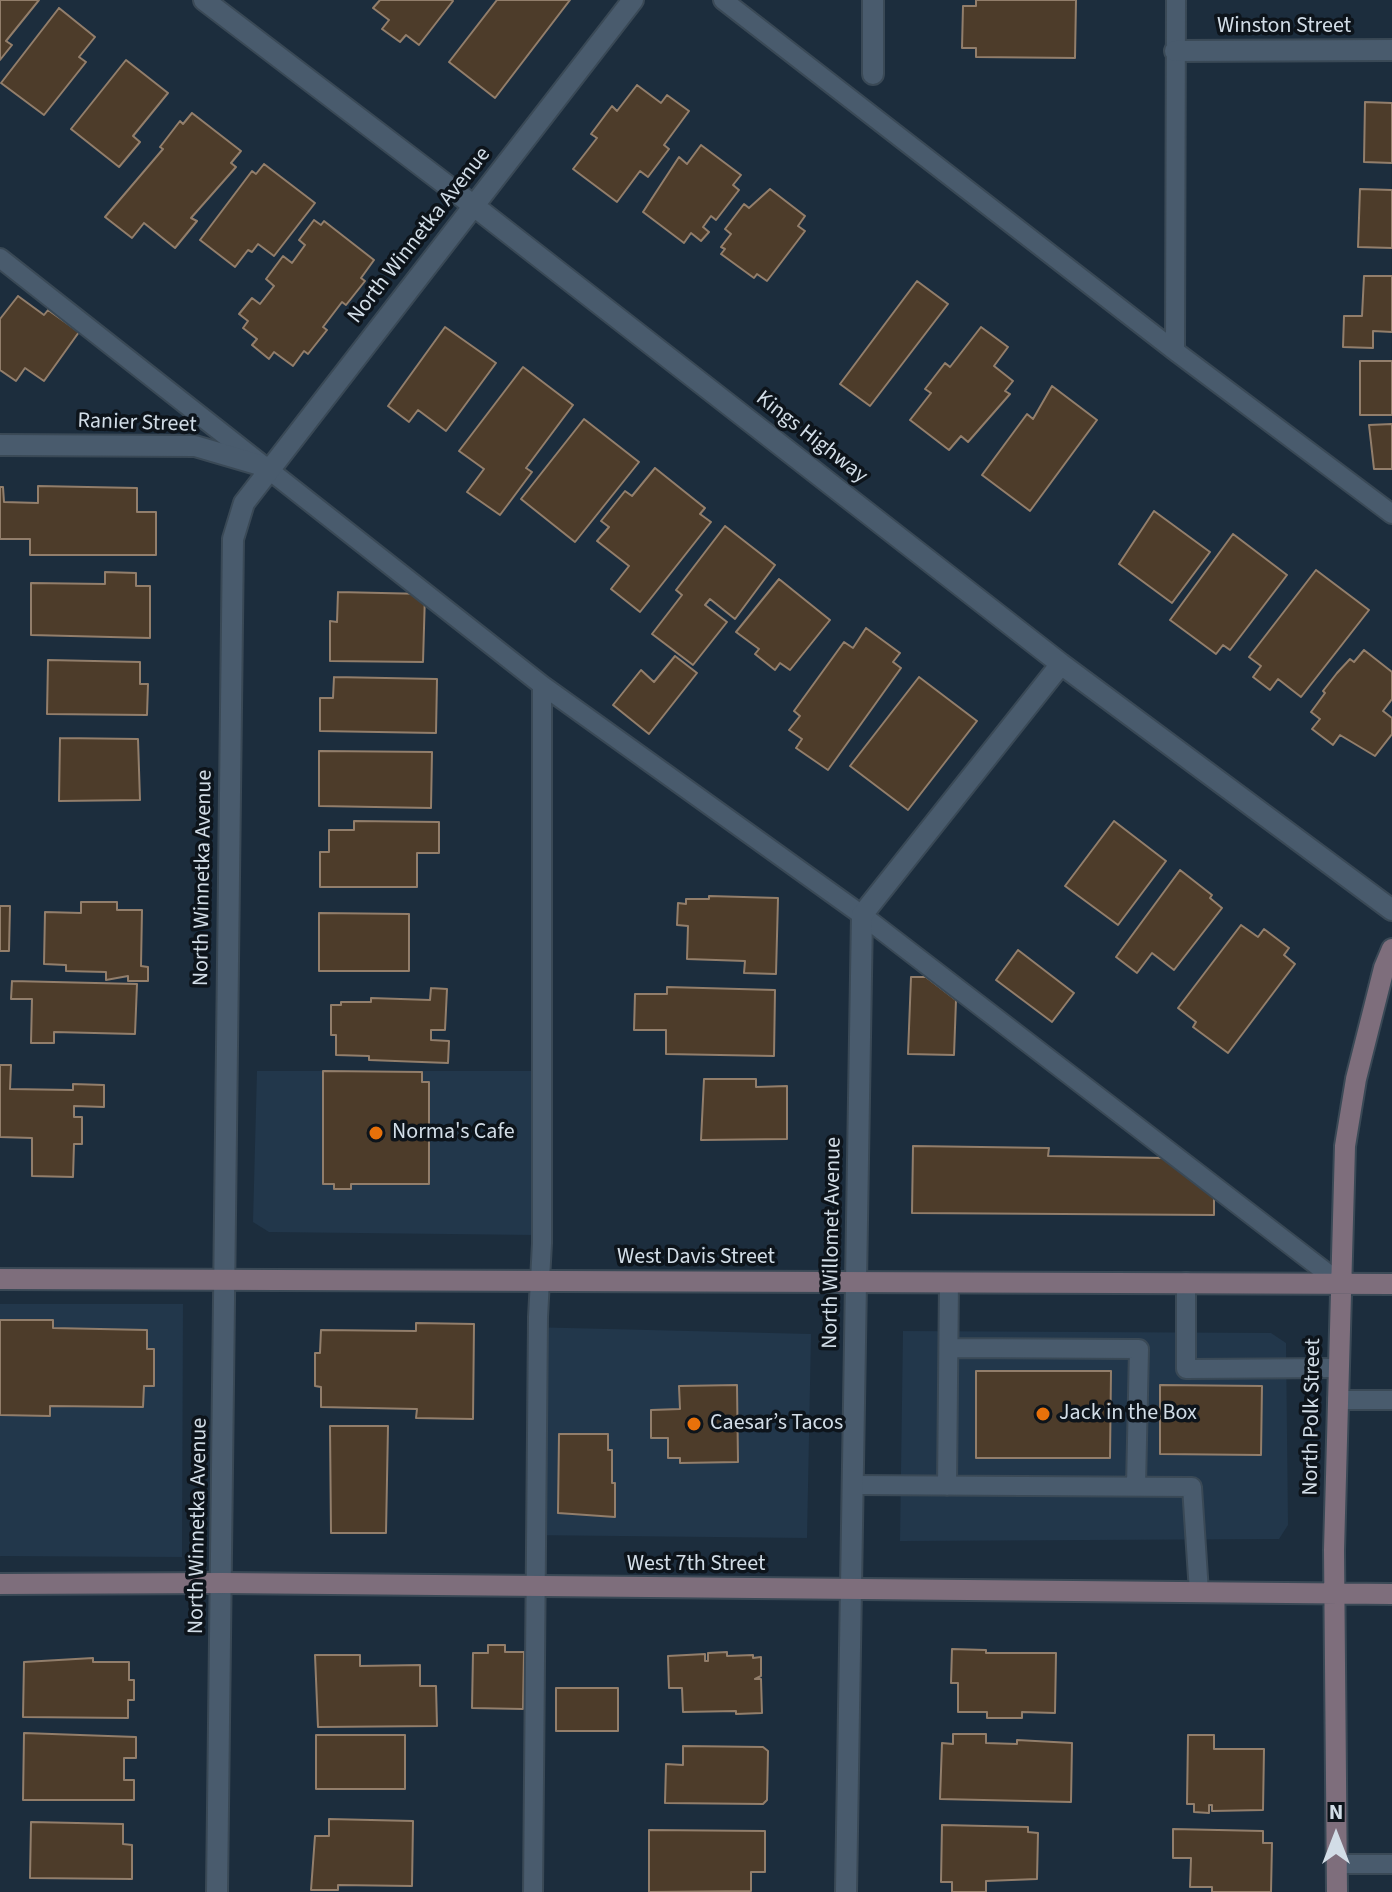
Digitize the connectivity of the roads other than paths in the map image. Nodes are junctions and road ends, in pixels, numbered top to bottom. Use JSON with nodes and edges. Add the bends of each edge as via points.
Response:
{"nodes":[{"id":1,"x":204,"y":0,"type":"edge"},
{"id":2,"x":633,"y":0,"type":"edge"},
{"id":3,"x":723,"y":0,"type":"edge"},
{"id":4,"x":873,"y":0,"type":"edge"},
{"id":5,"x":1176,"y":0,"type":"edge"},
{"id":6,"x":1392,"y":50,"type":"edge"},
{"id":7,"x":1175,"y":51,"type":"junction"},
{"id":8,"x":873,"y":74,"type":"dead end"},
{"id":9,"x":474,"y":206,"type":"junction"},
{"id":10,"x":0,"y":258,"type":"edge"},
{"id":11,"x":1175,"y":351,"type":"junction"},
{"id":12,"x":0,"y":445,"type":"edge"},
{"id":13,"x":270,"y":468,"type":"junction"},
{"id":14,"x":1392,"y":514,"type":"edge"},
{"id":15,"x":1061,"y":664,"type":"junction"},
{"id":16,"x":542,"y":685,"type":"junction"},
{"id":17,"x":1392,"y":910,"type":"edge"},
{"id":18,"x":862,"y":915,"type":"junction"},
{"id":19,"x":1392,"y":949,"type":"edge"},
{"id":20,"x":0,"y":1279,"type":"edge"},
{"id":21,"x":225,"y":1281,"type":"junction"},
{"id":22,"x":856,"y":1281,"type":"junction"},
{"id":23,"x":539,"y":1282,"type":"junction"},
{"id":24,"x":949,"y":1282,"type":"junction"},
{"id":25,"x":1186,"y":1282,"type":"junction"},
{"id":26,"x":1340,"y":1283,"type":"junction"},
{"id":27,"x":1392,"y":1284,"type":"edge"},
{"id":28,"x":949,"y":1348,"type":"junction"},
{"id":29,"x":1337,"y":1368,"type":"junction"},
{"id":30,"x":1337,"y":1400,"type":"junction"},
{"id":31,"x":1392,"y":1400,"type":"edge"},
{"id":32,"x":853,"y":1485,"type":"junction"},
{"id":33,"x":947,"y":1486,"type":"junction"},
{"id":34,"x":1136,"y":1486,"type":"junction"},
{"id":35,"x":223,"y":1583,"type":"junction"},
{"id":36,"x":0,"y":1584,"type":"edge"},
{"id":37,"x":535,"y":1587,"type":"junction"},
{"id":38,"x":851,"y":1590,"type":"junction"},
{"id":39,"x":1199,"y":1592,"type":"junction"},
{"id":40,"x":1334,"y":1593,"type":"junction"},
{"id":41,"x":1392,"y":1594,"type":"edge"},
{"id":42,"x":1337,"y":1864,"type":"junction"},
{"id":43,"x":1392,"y":1864,"type":"edge"},
{"id":44,"x":217,"y":1892,"type":"edge"},
{"id":45,"x":533,"y":1892,"type":"edge"},
{"id":46,"x":846,"y":1892,"type":"edge"},
{"id":47,"x":1337,"y":1892,"type":"edge"}],
"edges":[{"from":1,"to":9,"type":"street","name":"Kings Highway"},
{"from":2,"to":9,"type":"street","name":"North Winnetka Avenue"},
{"from":3,"to":11,"type":"lane"},
{"from":4,"to":8,"type":"street"},
{"from":5,"to":7,"type":"lane"},
{"from":6,"to":7,"type":"street","name":"Winston Street"},
{"from":7,"to":11,"type":"lane"},
{"from":9,"to":13,"type":"street","name":"North Winnetka Avenue"},
{"from":9,"to":15,"type":"street","name":"Kings Highway"},
{"from":10,"to":13,"type":"lane"},
{"from":11,"to":14,"type":"lane"},
{"from":12,"to":13,"type":"street","name":"Ranier Street","via":[[195,446]]},
{"from":13,"to":16,"type":"lane"},
{"from":13,"to":21,"type":"street","name":"North Winnetka Avenue","via":[[244,503],[233,539]]},
{"from":15,"to":17,"type":"street","name":"Kings Highway"},
{"from":15,"to":18,"type":"street"},
{"from":16,"to":18,"type":"lane"},
{"from":16,"to":23,"type":"lane"},
{"from":18,"to":22,"type":"street","name":"North Willomet Avenue"},
{"from":18,"to":26,"type":"lane"},
{"from":19,"to":26,"type":"main road","name":"North Polk Street","via":[[1356,1079],[1345,1146]]},
{"from":20,"to":21,"type":"main road","name":"West Davis Street"},
{"from":21,"to":23,"type":"main road","name":"West Davis Street"},
{"from":21,"to":35,"type":"street","name":"North Winnetka Avenue"},
{"from":22,"to":23,"type":"main road","name":"West Davis Street"},
{"from":22,"to":24,"type":"main road","name":"West Davis Street"},
{"from":22,"to":32,"type":"street","name":"North Willomet Avenue"},
{"from":23,"to":37,"type":"lane"},
{"from":24,"to":25,"type":"main road","name":"West Davis Street"},
{"from":24,"to":28,"type":"lane"},
{"from":25,"to":26,"type":"main road","name":"West Davis Street"},
{"from":25,"to":29,"type":"lane","via":[[1186,1369]]},
{"from":26,"to":27,"type":"main road","name":"West Davis Street"},
{"from":26,"to":29,"type":"main road","name":"North Polk Street"},
{"from":28,"to":33,"type":"lane"},
{"from":28,"to":34,"type":"lane","via":[[1139,1349]]},
{"from":29,"to":30,"type":"main road","name":"North Polk Street"},
{"from":30,"to":31,"type":"lane"},
{"from":30,"to":40,"type":"main road","name":"North Polk Street"},
{"from":32,"to":33,"type":"lane"},
{"from":32,"to":38,"type":"street","name":"North Willomet Avenue"},
{"from":33,"to":34,"type":"lane"},
{"from":34,"to":39,"type":"lane","via":[[1192,1487]]},
{"from":35,"to":36,"type":"main road","name":"West 7th Street"},
{"from":35,"to":37,"type":"main road","name":"West 7th Street"},
{"from":35,"to":44,"type":"street","name":"North Winnetka Avenue"},
{"from":37,"to":38,"type":"main road","name":"West 7th Street"},
{"from":37,"to":45,"type":"lane"},
{"from":38,"to":39,"type":"main road","name":"West 7th Street"},
{"from":38,"to":46,"type":"street","name":"North Willomet Avenue"},
{"from":39,"to":40,"type":"main road","name":"West 7th Street"},
{"from":40,"to":41,"type":"main road","name":"West 7th Street"},
{"from":40,"to":42,"type":"main road","name":"North Polk Street"},
{"from":42,"to":43,"type":"lane"},
{"from":42,"to":47,"type":"main road","name":"North Polk Street"}]}
